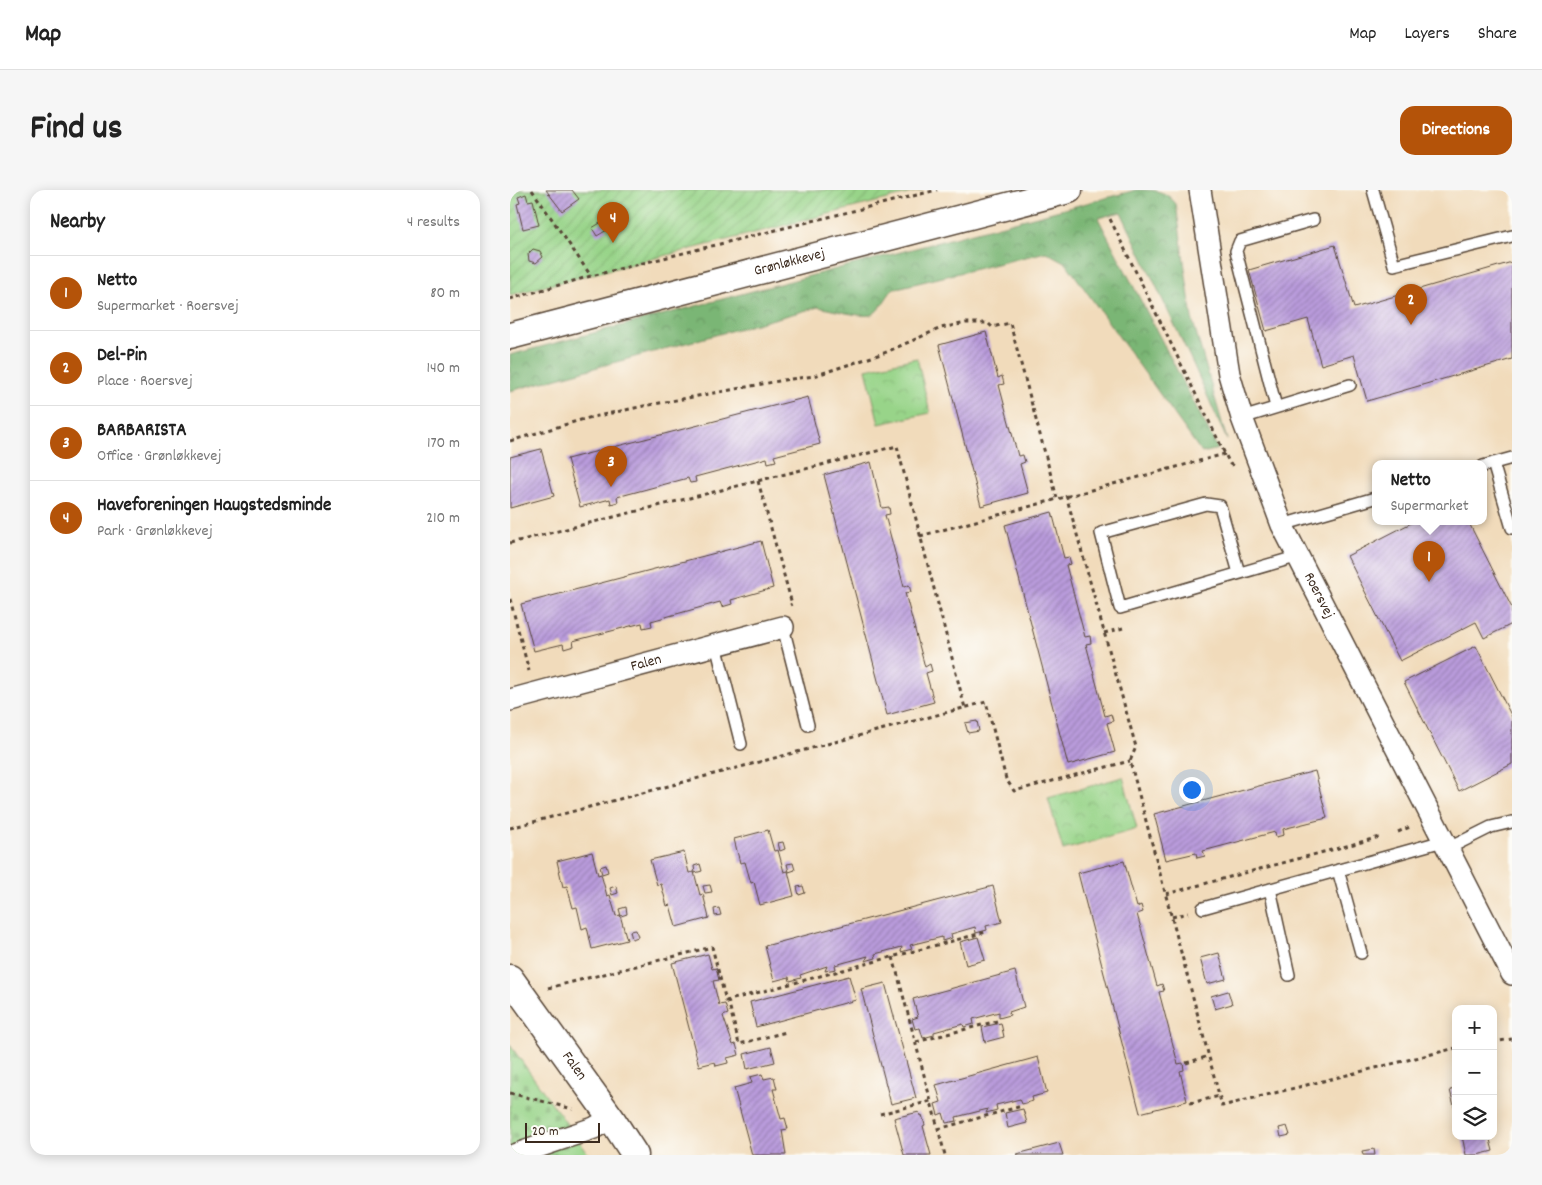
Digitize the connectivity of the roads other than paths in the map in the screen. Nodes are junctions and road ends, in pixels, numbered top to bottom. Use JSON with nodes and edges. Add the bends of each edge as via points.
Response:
{"nodes":[{"id":1,"x":1069,"y":190,"type":"edge"},
{"id":2,"x":1200,"y":190,"type":"edge"},
{"id":3,"x":1373,"y":190,"type":"edge"},
{"id":4,"x":1313,"y":220,"type":"dead end"},
{"id":5,"x":1512,"y":236,"type":"edge"},
{"id":6,"x":510,"y":336,"type":"edge"},
{"id":7,"x":1350,"y":385,"type":"dead end"},
{"id":8,"x":1276,"y":407,"type":"junction"},
{"id":9,"x":1242,"y":418,"type":"junction"},
{"id":10,"x":1512,"y":458,"type":"edge"},
{"id":11,"x":1488,"y":465,"type":"edge"},
{"id":12,"x":1372,"y":499,"type":"edge"},
{"id":13,"x":1282,"y":524,"type":"junction"},
{"id":14,"x":1512,"y":528,"type":"edge"},
{"id":15,"x":1298,"y":556,"type":"junction"},
{"id":16,"x":1239,"y":573,"type":"junction"},
{"id":17,"x":783,"y":627,"type":"joint"},
{"id":18,"x":716,"y":645,"type":"junction"},
{"id":19,"x":510,"y":700,"type":"edge"},
{"id":20,"x":808,"y":725,"type":"dead end"},
{"id":21,"x":741,"y":744,"type":"dead end"},
{"id":22,"x":1512,"y":822,"type":"edge"},
{"id":23,"x":1445,"y":845,"type":"junction"},
{"id":24,"x":1338,"y":870,"type":"junction"},
{"id":25,"x":1270,"y":889,"type":"junction"},
{"id":26,"x":1202,"y":908,"type":"dead end"},
{"id":27,"x":1361,"y":953,"type":"dead end"},
{"id":28,"x":1512,"y":974,"type":"edge"},
{"id":29,"x":1289,"y":975,"type":"dead end"},
{"id":30,"x":516,"y":986,"type":"edge"},
{"id":31,"x":611,"y":1118,"type":"junction"},
{"id":32,"x":514,"y":1155,"type":"edge"},
{"id":33,"x":635,"y":1155,"type":"edge"}],
"edges":[{"from":1,"to":6,"type":"street","name":"Grønløkkevej"},
{"from":2,"to":9,"type":"street","name":"Roersvej","via":[[1229,374]]},
{"from":3,"to":5,"type":"lane","via":[[1394,265]]},
{"from":4,"to":8,"type":"lane","via":[[1240,241],[1236,252]]},
{"from":7,"to":8,"type":"lane"},
{"from":8,"to":9,"type":"lane"},
{"from":9,"to":13,"type":"street","name":"Roersvej"},
{"from":10,"to":11,"type":"lane"},
{"from":11,"to":14,"type":"lane"},
{"from":12,"to":13,"type":"lane"},
{"from":13,"to":15,"type":"street","name":"Roersvej"},
{"from":15,"to":16,"type":"lane"},
{"from":15,"to":23,"type":"street","name":"Roersvej"},
{"from":16,"to":16,"type":"lane","via":[[1120,608],[1101,533],[1206,504],[1220,506]]},
{"from":17,"to":18,"type":"street","name":"Falen"},
{"from":17,"to":20,"type":"lane"},
{"from":18,"to":19,"type":"street","name":"Falen"},
{"from":18,"to":21,"type":"lane"},
{"from":22,"to":23,"type":"lane"},
{"from":23,"to":24,"type":"lane"},
{"from":23,"to":28,"type":"street","name":"Roersvej"},
{"from":24,"to":25,"type":"lane"},
{"from":24,"to":27,"type":"lane"},
{"from":25,"to":26,"type":"lane"},
{"from":25,"to":29,"type":"lane"},
{"from":30,"to":31,"type":"street","name":"Falen"},
{"from":31,"to":32,"type":"street","via":[[594,1128]]},
{"from":31,"to":33,"type":"street","name":"Falen"}]}
